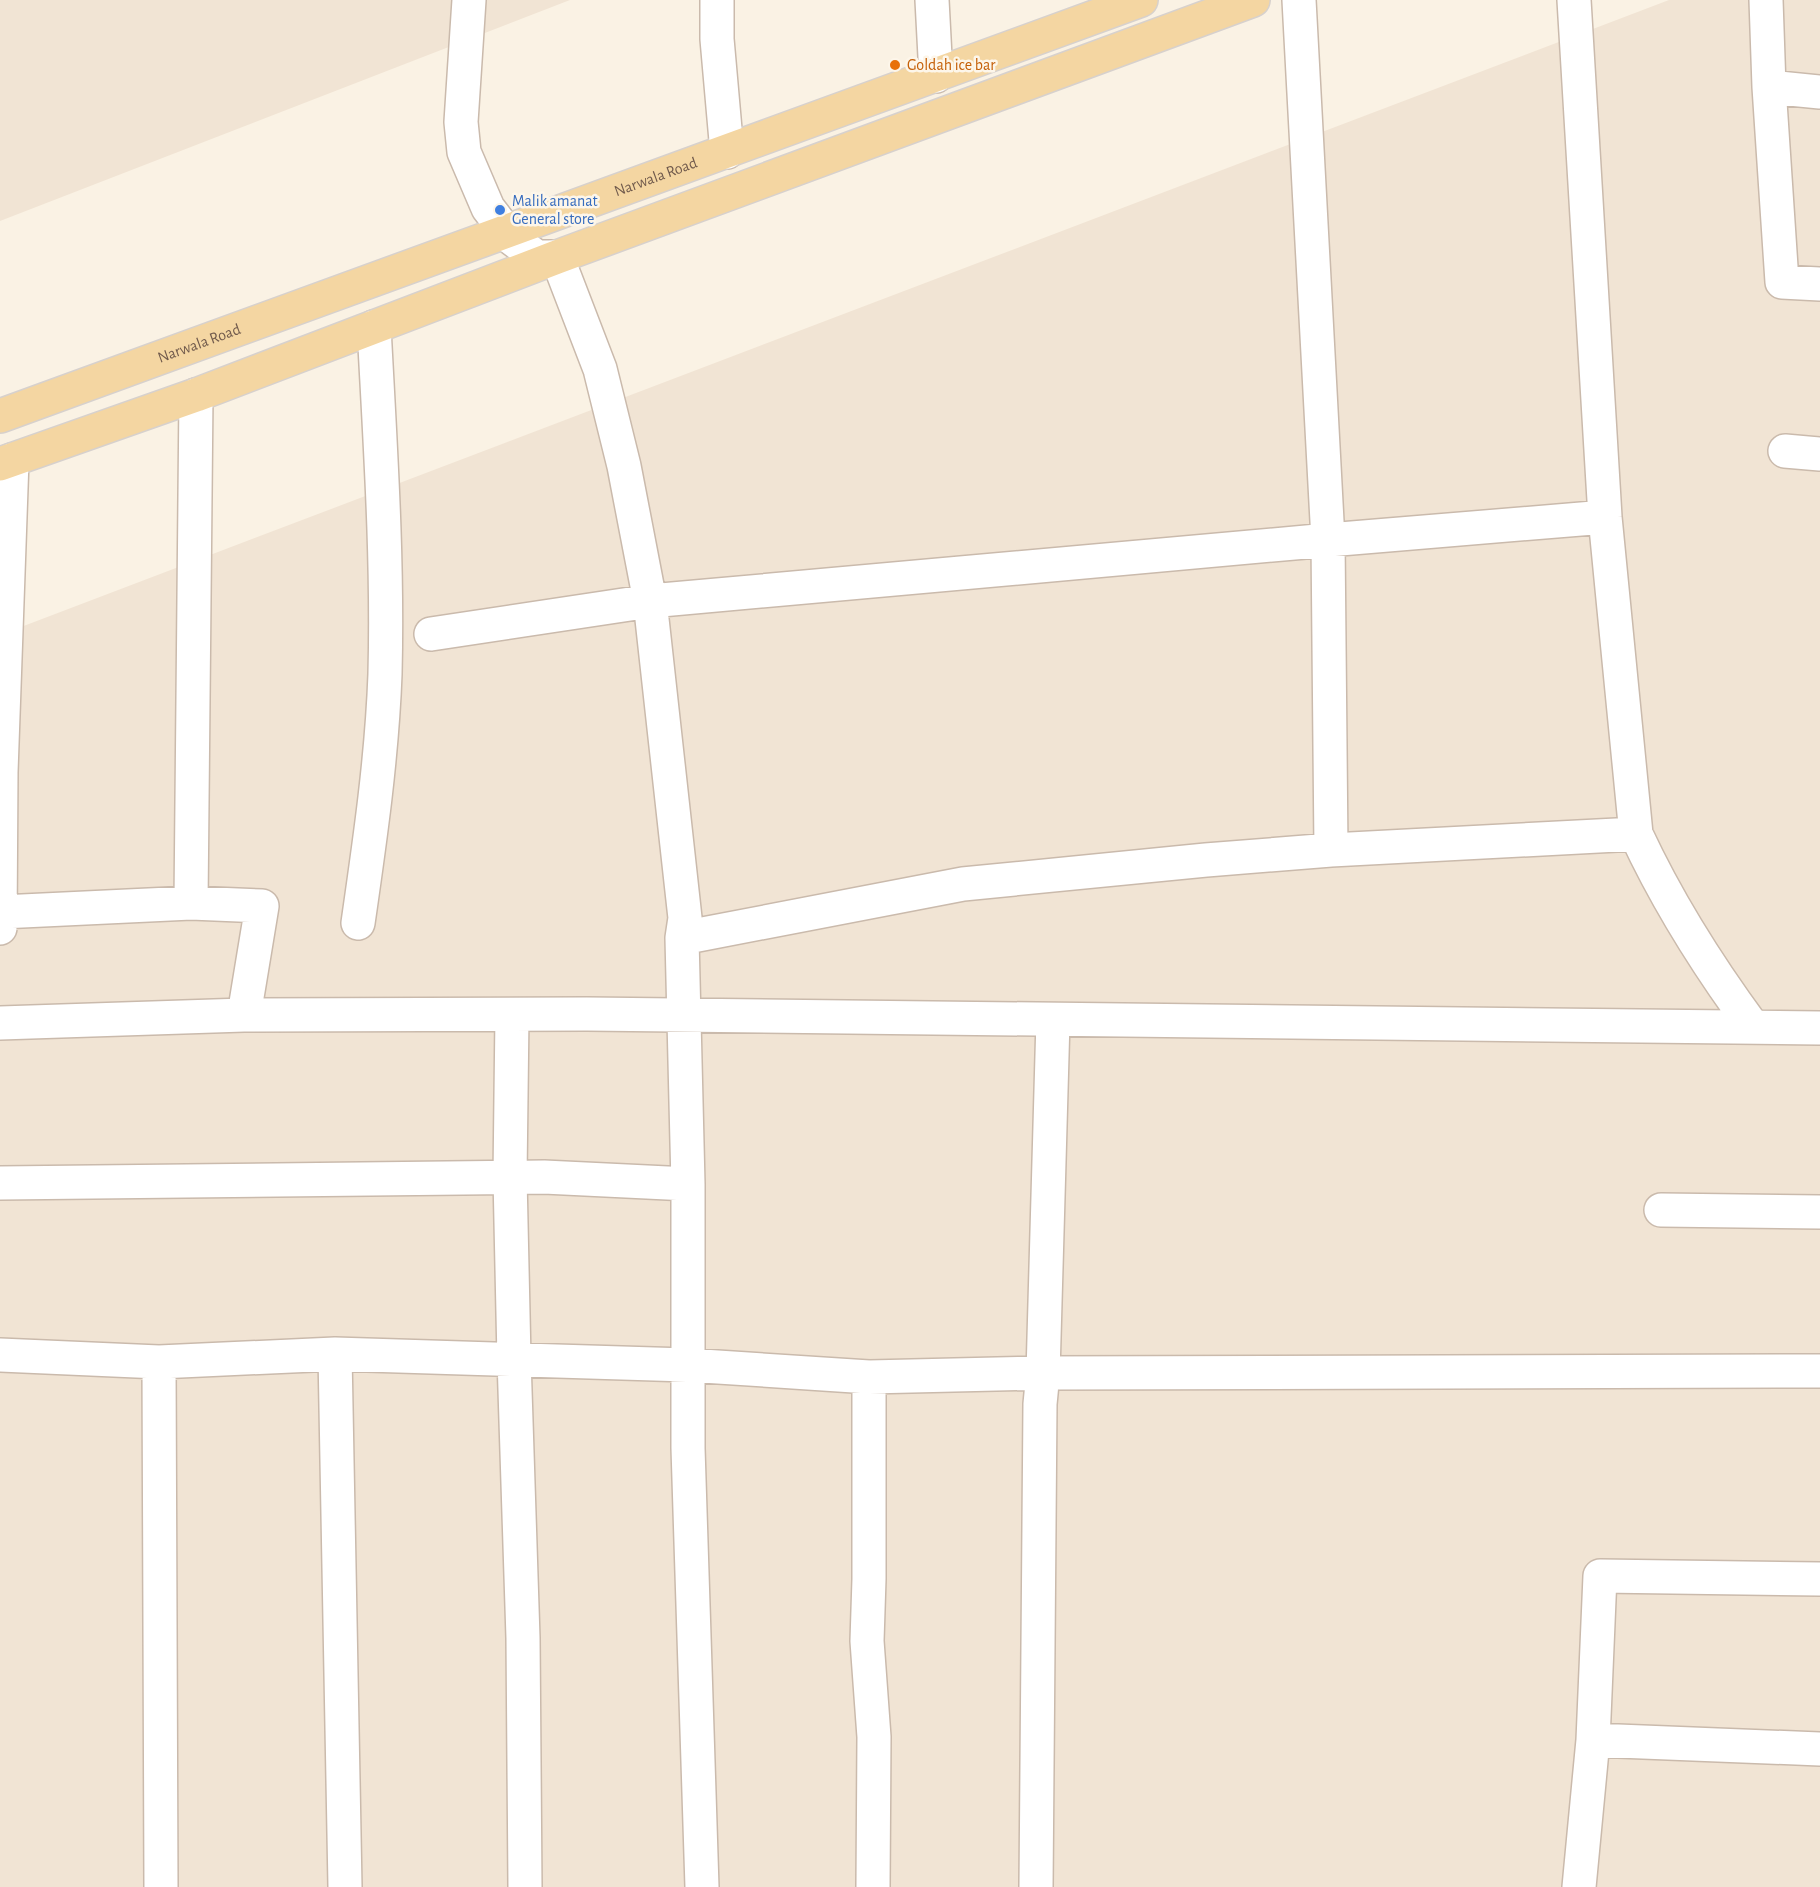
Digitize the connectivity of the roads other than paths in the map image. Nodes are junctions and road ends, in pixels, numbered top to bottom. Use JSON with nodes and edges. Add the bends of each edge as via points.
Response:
{"nodes":[{"id":1,"x":469,"y":0,"type":"edge"},
{"id":2,"x":717,"y":0,"type":"edge"},
{"id":3,"x":932,"y":0,"type":"edge"},
{"id":4,"x":1253,"y":0,"type":"edge"},
{"id":5,"x":1299,"y":0,"type":"edge"},
{"id":6,"x":1575,"y":0,"type":"edge"},
{"id":7,"x":1766,"y":0,"type":"edge"},
{"id":8,"x":1131,"y":2,"type":"edge"},
{"id":9,"x":936,"y":76,"type":"junction"},
{"id":10,"x":1770,"y":87,"type":"junction"},
{"id":11,"x":1820,"y":92,"type":"edge"},
{"id":12,"x":727,"y":152,"type":"junction"},
{"id":13,"x":506,"y":232,"type":"junction"},
{"id":14,"x":557,"y":257,"type":"junction"},
{"id":15,"x":1820,"y":284,"type":"edge"},
{"id":16,"x":374,"y":327,"type":"junction"},
{"id":17,"x":196,"y":396,"type":"junction"},
{"id":18,"x":0,"y":416,"type":"edge"},
{"id":19,"x":1785,"y":451,"type":"dead end"},
{"id":20,"x":1820,"y":454,"type":"edge"},
{"id":21,"x":6,"y":462,"type":"edge"},
{"id":22,"x":1605,"y":517,"type":"junction"},
{"id":23,"x":1328,"y":540,"type":"junction"},
{"id":24,"x":650,"y":601,"type":"junction"},
{"id":25,"x":431,"y":634,"type":"dead end"},
{"id":26,"x":1636,"y":834,"type":"junction"},
{"id":27,"x":1331,"y":850,"type":"junction"},
{"id":28,"x":191,"y":903,"type":"junction"},
{"id":29,"x":1,"y":920,"type":"edge"},
{"id":30,"x":358,"y":923,"type":"dead end"},
{"id":31,"x":682,"y":938,"type":"junction"},
{"id":32,"x":244,"y":1015,"type":"junction"},
{"id":33,"x":512,"y":1015,"type":"junction"},
{"id":34,"x":683,"y":1016,"type":"junction"},
{"id":35,"x":1053,"y":1020,"type":"junction"},
{"id":36,"x":0,"y":1023,"type":"edge"},
{"id":37,"x":1753,"y":1027,"type":"junction"},
{"id":38,"x":1820,"y":1028,"type":"edge"},
{"id":39,"x":510,"y":1177,"type":"junction"},
{"id":40,"x":0,"y":1183,"type":"edge"},
{"id":41,"x":688,"y":1184,"type":"junction"},
{"id":42,"x":1661,"y":1210,"type":"dead end"},
{"id":43,"x":1820,"y":1212,"type":"edge"},
{"id":44,"x":335,"y":1354,"type":"junction"},
{"id":45,"x":0,"y":1355,"type":"edge"},
{"id":46,"x":514,"y":1359,"type":"junction"},
{"id":47,"x":159,"y":1362,"type":"junction"},
{"id":48,"x":687,"y":1365,"type":"junction"},
{"id":49,"x":1820,"y":1371,"type":"edge"},
{"id":50,"x":1043,"y":1373,"type":"junction"},
{"id":51,"x":869,"y":1377,"type":"junction"},
{"id":52,"x":1820,"y":1579,"type":"edge"},
{"id":53,"x":1593,"y":1740,"type":"junction"},
{"id":54,"x":1820,"y":1749,"type":"edge"},
{"id":55,"x":161,"y":1887,"type":"edge"},
{"id":56,"x":345,"y":1887,"type":"edge"},
{"id":57,"x":525,"y":1887,"type":"edge"},
{"id":58,"x":702,"y":1887,"type":"edge"},
{"id":59,"x":873,"y":1887,"type":"edge"},
{"id":60,"x":1036,"y":1887,"type":"edge"},
{"id":61,"x":1579,"y":1887,"type":"edge"}],
"edges":[{"from":1,"to":13,"type":"street","via":[[461,122],[464,152],[488,208]]},
{"from":2,"to":12,"type":"street"},
{"from":3,"to":9,"type":"street"},
{"from":4,"to":14,"type":"main road"},
{"from":5,"to":23,"type":"street"},
{"from":6,"to":22,"type":"street"},
{"from":7,"to":10,"type":"street"},
{"from":8,"to":9,"type":"main road","name":"Narwala Road"},
{"from":9,"to":12,"type":"main road","name":"Narwala Road"},
{"from":10,"to":11,"type":"street"},
{"from":10,"to":15,"type":"street","via":[[1782,282]]},
{"from":12,"to":13,"type":"main road","name":"Narwala Road"},
{"from":13,"to":14,"type":"street","via":[[537,257]]},
{"from":13,"to":18,"type":"main road","name":"Narwala Road"},
{"from":14,"to":16,"type":"main road"},
{"from":14,"to":24,"type":"street","via":[[600,369],[624,466]]},
{"from":16,"to":17,"type":"main road"},
{"from":16,"to":30,"type":"street","via":[[385,675],[376,794]]},
{"from":17,"to":21,"type":"main road"},
{"from":17,"to":28,"type":"street"},
{"from":19,"to":20,"type":"street"},
{"from":21,"to":29,"type":"street"},
{"from":22,"to":23,"type":"street"},
{"from":22,"to":26,"type":"street"},
{"from":23,"to":24,"type":"street"},
{"from":23,"to":27,"type":"street"},
{"from":24,"to":25,"type":"street"},
{"from":24,"to":31,"type":"street","via":[[685,918]]},
{"from":26,"to":27,"type":"street"},
{"from":26,"to":37,"type":"street","via":[[1656,877],[1710,968]]},
{"from":27,"to":31,"type":"street","via":[[963,884]]},
{"from":28,"to":29,"type":"street"},
{"from":28,"to":32,"type":"street","via":[[262,906]]},
{"from":31,"to":34,"type":"street"},
{"from":32,"to":33,"type":"street"},
{"from":32,"to":36,"type":"street"},
{"from":33,"to":34,"type":"street"},
{"from":33,"to":39,"type":"street"},
{"from":34,"to":35,"type":"street"},
{"from":34,"to":41,"type":"street"},
{"from":35,"to":37,"type":"street"},
{"from":35,"to":50,"type":"street"},
{"from":37,"to":38,"type":"street"},
{"from":39,"to":40,"type":"street"},
{"from":39,"to":41,"type":"street"},
{"from":39,"to":46,"type":"street"},
{"from":41,"to":48,"type":"street"},
{"from":42,"to":43,"type":"street"},
{"from":44,"to":46,"type":"street"},
{"from":44,"to":47,"type":"street"},
{"from":44,"to":56,"type":"street"},
{"from":45,"to":47,"type":"street"},
{"from":46,"to":48,"type":"street"},
{"from":46,"to":57,"type":"street","via":[[523,1638]]},
{"from":47,"to":55,"type":"street"},
{"from":48,"to":51,"type":"street"},
{"from":48,"to":58,"type":"street"},
{"from":49,"to":50,"type":"street"},
{"from":50,"to":51,"type":"street"},
{"from":50,"to":60,"type":"street"},
{"from":51,"to":59,"type":"street","via":[[867,1641],[874,1737]]},
{"from":52,"to":53,"type":"street","via":[[1600,1576]]},
{"from":53,"to":54,"type":"street"},
{"from":53,"to":61,"type":"street"}]}
